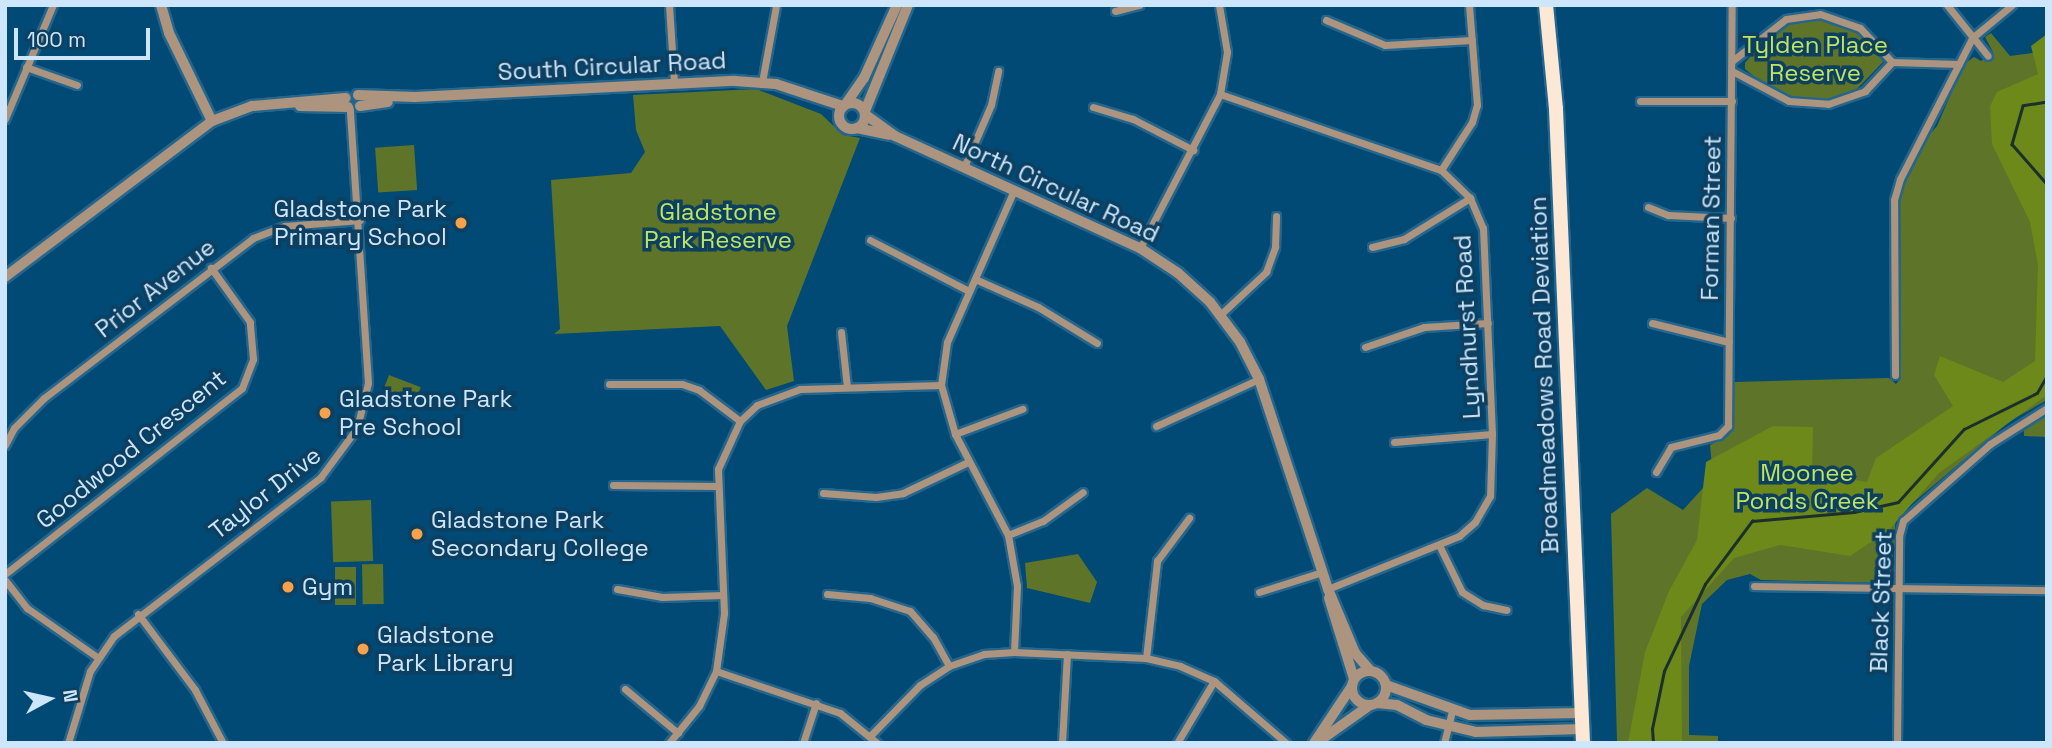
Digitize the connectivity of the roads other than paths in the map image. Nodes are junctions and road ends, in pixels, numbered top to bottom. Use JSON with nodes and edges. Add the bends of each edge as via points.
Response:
{"nodes":[{"id":1,"x":53,"y":5,"type":"edge"},
{"id":2,"x":161,"y":5,"type":"edge"},
{"id":3,"x":669,"y":5,"type":"edge"},
{"id":4,"x":897,"y":5,"type":"edge"},
{"id":5,"x":908,"y":5,"type":"edge"},
{"id":6,"x":1139,"y":5,"type":"edge"},
{"id":7,"x":1219,"y":5,"type":"edge"},
{"id":8,"x":1469,"y":5,"type":"edge"},
{"id":9,"x":1546,"y":5,"type":"edge"},
{"id":10,"x":1732,"y":5,"type":"edge"},
{"id":11,"x":1947,"y":5,"type":"edge"},
{"id":12,"x":2012,"y":5,"type":"edge"},
{"id":13,"x":776,"y":6,"type":"edge"},
{"id":14,"x":1115,"y":11,"type":"dead end"},
{"id":15,"x":1326,"y":20,"type":"dead end"},
{"id":16,"x":894,"y":24,"type":"junction"},
{"id":17,"x":1972,"y":38,"type":"junction"},
{"id":18,"x":1472,"y":40,"type":"junction"},
{"id":19,"x":1988,"y":56,"type":"dead end"},
{"id":20,"x":1732,"y":61,"type":"junction"},
{"id":21,"x":1892,"y":62,"type":"junction"},
{"id":22,"x":1959,"y":64,"type":"junction"},
{"id":23,"x":26,"y":66,"type":"junction"},
{"id":24,"x":998,"y":71,"type":"dead end"},
{"id":25,"x":1732,"y":71,"type":"junction"},
{"id":26,"x":674,"y":82,"type":"junction"},
{"id":27,"x":762,"y":82,"type":"junction"},
{"id":28,"x":77,"y":85,"type":"dead end"},
{"id":29,"x":1220,"y":94,"type":"junction"},
{"id":30,"x":1640,"y":101,"type":"dead end"},
{"id":31,"x":1732,"y":101,"type":"junction"},
{"id":32,"x":353,"y":104,"type":"junction"},
{"id":33,"x":1093,"y":107,"type":"dead end"},
{"id":34,"x":843,"y":109,"type":"junction"},
{"id":35,"x":865,"y":113,"type":"junction"},
{"id":36,"x":5,"y":119,"type":"edge"},
{"id":37,"x":212,"y":121,"type":"junction"},
{"id":38,"x":857,"y":128,"type":"junction"},
{"id":39,"x":895,"y":136,"type":"junction"},
{"id":40,"x":1192,"y":150,"type":"junction"},
{"id":41,"x":964,"y":167,"type":"junction"},
{"id":42,"x":1441,"y":170,"type":"junction"},
{"id":43,"x":1014,"y":190,"type":"junction"},
{"id":44,"x":1469,"y":198,"type":"junction"},
{"id":45,"x":1647,"y":207,"type":"dead end"},
{"id":46,"x":1276,"y":216,"type":"dead end"},
{"id":47,"x":1731,"y":218,"type":"junction"},
{"id":48,"x":360,"y":220,"type":"junction"},
{"id":49,"x":870,"y":240,"type":"dead end"},
{"id":50,"x":1372,"y":247,"type":"dead end"},
{"id":51,"x":1140,"y":248,"type":"junction"},
{"id":52,"x":211,"y":268,"type":"junction"},
{"id":53,"x":5,"y":277,"type":"edge"},
{"id":54,"x":975,"y":279,"type":"junction"},
{"id":55,"x":969,"y":291,"type":"junction"},
{"id":56,"x":1221,"y":314,"type":"junction"},
{"id":57,"x":1488,"y":323,"type":"junction"},
{"id":58,"x":1652,"y":323,"type":"dead end"},
{"id":59,"x":841,"y":332,"type":"dead end"},
{"id":60,"x":1729,"y":342,"type":"junction"},
{"id":61,"x":1097,"y":343,"type":"dead end"},
{"id":62,"x":1365,"y":346,"type":"dead end"},
{"id":63,"x":1895,"y":375,"type":"dead end"},
{"id":64,"x":1259,"y":379,"type":"junction"},
{"id":65,"x":609,"y":384,"type":"dead end"},
{"id":66,"x":941,"y":385,"type":"junction"},
{"id":67,"x":847,"y":387,"type":"junction"},
{"id":68,"x":2047,"y":408,"type":"edge"},
{"id":69,"x":1022,"y":409,"type":"dead end"},
{"id":70,"x":740,"y":421,"type":"junction"},
{"id":71,"x":1156,"y":426,"type":"dead end"},
{"id":72,"x":955,"y":434,"type":"junction"},
{"id":73,"x":1492,"y":434,"type":"junction"},
{"id":74,"x":1394,"y":442,"type":"dead end"},
{"id":75,"x":5,"y":445,"type":"edge"},
{"id":76,"x":968,"y":462,"type":"junction"},
{"id":77,"x":1656,"y":472,"type":"dead end"},
{"id":78,"x":613,"y":485,"type":"dead end"},
{"id":79,"x":717,"y":486,"type":"junction"},
{"id":80,"x":1083,"y":492,"type":"dead end"},
{"id":81,"x":823,"y":493,"type":"dead end"},
{"id":82,"x":1189,"y":519,"type":"dead end"},
{"id":83,"x":1008,"y":535,"type":"junction"},
{"id":84,"x":1439,"y":545,"type":"junction"},
{"id":85,"x":1322,"y":572,"type":"junction"},
{"id":86,"x":5,"y":574,"type":"edge"},
{"id":87,"x":5,"y":580,"type":"edge"},
{"id":88,"x":1754,"y":586,"type":"dead end"},
{"id":89,"x":1898,"y":588,"type":"junction"},
{"id":90,"x":617,"y":589,"type":"dead end"},
{"id":91,"x":1328,"y":589,"type":"junction"},
{"id":92,"x":2047,"y":590,"type":"edge"},
{"id":93,"x":1259,"y":592,"type":"dead end"},
{"id":94,"x":827,"y":594,"type":"dead end"},
{"id":95,"x":723,"y":595,"type":"junction"},
{"id":96,"x":1506,"y":610,"type":"dead end"},
{"id":97,"x":138,"y":614,"type":"junction"},
{"id":98,"x":1014,"y":652,"type":"junction"},
{"id":99,"x":1067,"y":654,"type":"junction"},
{"id":100,"x":97,"y":657,"type":"junction"},
{"id":101,"x":1146,"y":658,"type":"junction"},
{"id":102,"x":948,"y":666,"type":"junction"},
{"id":103,"x":1370,"y":670,"type":"junction"},
{"id":104,"x":716,"y":671,"type":"junction"},
{"id":105,"x":1214,"y":681,"type":"junction"},
{"id":106,"x":1353,"y":683,"type":"junction"},
{"id":107,"x":1386,"y":685,"type":"junction"},
{"id":108,"x":625,"y":689,"type":"dead end"},
{"id":109,"x":816,"y":703,"type":"junction"},
{"id":110,"x":1374,"y":704,"type":"junction"},
{"id":111,"x":1338,"y":705,"type":"junction"},
{"id":112,"x":1452,"y":711,"type":"junction"},
{"id":113,"x":1582,"y":713,"type":"junction"},
{"id":114,"x":1513,"y":714,"type":"junction"},
{"id":115,"x":1351,"y":718,"type":"junction"},
{"id":116,"x":1448,"y":727,"type":"junction"},
{"id":117,"x":1515,"y":732,"type":"junction"},
{"id":118,"x":678,"y":733,"type":"junction"},
{"id":119,"x":870,"y":736,"type":"junction"},
{"id":120,"x":1583,"y":736,"type":"edge"},
{"id":121,"x":68,"y":743,"type":"edge"},
{"id":122,"x":223,"y":743,"type":"edge"},
{"id":123,"x":669,"y":743,"type":"edge"},
{"id":124,"x":803,"y":743,"type":"edge"},
{"id":125,"x":877,"y":743,"type":"edge"},
{"id":126,"x":1062,"y":743,"type":"edge"},
{"id":127,"x":1177,"y":743,"type":"edge"},
{"id":128,"x":1286,"y":743,"type":"edge"},
{"id":129,"x":1315,"y":743,"type":"edge"},
{"id":130,"x":1444,"y":743,"type":"edge"},
{"id":131,"x":1897,"y":743,"type":"edge"}],
"edges":[{"from":1,"to":23,"type":"street"},
{"from":2,"to":37,"type":"street","via":[[169,33]]},
{"from":3,"to":26,"type":"street"},
{"from":4,"to":16,"type":"street"},
{"from":5,"to":16,"type":"street"},
{"from":6,"to":14,"type":"street"},
{"from":7,"to":29,"type":"street","via":[[1227,52]]},
{"from":8,"to":18,"type":"street"},
{"from":9,"to":113,"type":"main road","name":"Broadmeadows Road Deviation","via":[[1557,122]]},
{"from":10,"to":20,"type":"street","name":"Forman Street"},
{"from":11,"to":17,"type":"street"},
{"from":12,"to":17,"type":"street"},
{"from":13,"to":27,"type":"street"},
{"from":15,"to":18,"type":"street","via":[[1385,45]]},
{"from":16,"to":34,"type":"street"},
{"from":16,"to":35,"type":"street"},
{"from":17,"to":19,"type":"street"},
{"from":17,"to":22,"type":"street"},
{"from":18,"to":42,"type":"street","via":[[1475,114]]},
{"from":20,"to":21,"type":"street","via":[[1786,19],[1820,13],[1860,27]]},
{"from":20,"to":25,"type":"street","name":"Forman Street"},
{"from":21,"to":22,"type":"street"},
{"from":21,"to":25,"type":"street","via":[[1865,91],[1829,104],[1788,101]]},
{"from":22,"to":63,"type":"street","via":[[1934,120],[1906,161],[1894,200]]},
{"from":23,"to":28,"type":"street"},
{"from":23,"to":36,"type":"street"},
{"from":24,"to":41,"type":"street","via":[[991,105]]},
{"from":25,"to":31,"type":"street","name":"Forman Street"},
{"from":26,"to":27,"type":"street","name":"South Circular Road"},
{"from":26,"to":32,"type":"street","name":"South Circular Road"},
{"from":27,"to":34,"type":"street","name":"South Circular Road"},
{"from":29,"to":40,"type":"street"},
{"from":29,"to":42,"type":"street","name":"Lyndhurst Road"},
{"from":30,"to":31,"type":"street"},
{"from":31,"to":47,"type":"street","name":"Forman Street"},
{"from":32,"to":37,"type":"street","name":"South Circular Road","via":[[252,106]]},
{"from":32,"to":48,"type":"street","name":"Taylor Drive"},
{"from":33,"to":40,"type":"street","via":[[1133,119]]},
{"from":34,"to":35,"type":"street","name":"North Circular Road","via":[[856,103]]},
{"from":34,"to":38,"type":"street","name":"North Circular Road","via":[[845,127]]},
{"from":35,"to":38,"type":"street"},
{"from":35,"to":39,"type":"street","name":"North Circular Road"},
{"from":37,"to":53,"type":"street","name":"South Circular Road"},
{"from":38,"to":39,"type":"street","name":"North Circular Road"},
{"from":39,"to":41,"type":"street","name":"North Circular Road"},
{"from":40,"to":51,"type":"street"},
{"from":41,"to":43,"type":"street","name":"North Circular Road"},
{"from":42,"to":44,"type":"street","name":"Lyndhurst Road"},
{"from":43,"to":51,"type":"street","name":"North Circular Road"},
{"from":43,"to":54,"type":"street"},
{"from":44,"to":50,"type":"street","via":[[1404,239]]},
{"from":44,"to":57,"type":"street","name":"Lyndhurst Road","via":[[1483,228]]},
{"from":45,"to":47,"type":"street","via":[[1668,215]]},
{"from":46,"to":56,"type":"street","via":[[1275,247],[1266,272]]},
{"from":47,"to":60,"type":"street","name":"Forman Street"},
{"from":48,"to":52,"type":"street","name":"Prior Avenue","via":[[276,229],[253,238]]},
{"from":48,"to":97,"type":"street","name":"Taylor Drive","via":[[368,383],[357,428],[345,450],[320,478]]},
{"from":49,"to":55,"type":"street"},
{"from":51,"to":56,"type":"street","name":"North Circular Road","via":[[1190,283]]},
{"from":52,"to":75,"type":"street","name":"Prior Avenue","via":[[44,398],[14,428]]},
{"from":52,"to":86,"type":"street","name":"Goodwood Crescent","via":[[240,302],[254,334],[253,359],[242,388]]},
{"from":54,"to":55,"type":"street"},
{"from":54,"to":61,"type":"street","via":[[1038,307]]},
{"from":55,"to":66,"type":"street","via":[[947,342]]},
{"from":56,"to":64,"type":"street","name":"North Circular Road"},
{"from":57,"to":62,"type":"street","via":[[1424,327]]},
{"from":57,"to":73,"type":"street","name":"Lyndhurst Road"},
{"from":58,"to":60,"type":"street"},
{"from":59,"to":67,"type":"street"},
{"from":60,"to":77,"type":"street","name":"Forman Street","via":[[1726,430],[1671,447]]},
{"from":64,"to":71,"type":"street"},
{"from":64,"to":85,"type":"street","name":"North Circular Road"},
{"from":65,"to":70,"type":"street","via":[[682,384],[699,390]]},
{"from":66,"to":67,"type":"street"},
{"from":66,"to":72,"type":"street"},
{"from":67,"to":70,"type":"street","via":[[780,394],[757,405]]},
{"from":68,"to":89,"type":"street","name":"Black Street","via":[[1990,444],[1911,511],[1899,536]]},
{"from":69,"to":72,"type":"street"},
{"from":70,"to":79,"type":"street","via":[[725,446]]},
{"from":72,"to":76,"type":"street"},
{"from":73,"to":74,"type":"street"},
{"from":73,"to":84,"type":"street","name":"Lyndhurst Road","via":[[1490,496],[1475,522]]},
{"from":76,"to":81,"type":"street","via":[[903,494],[876,498]]},
{"from":76,"to":83,"type":"street"},
{"from":78,"to":79,"type":"street"},
{"from":79,"to":95,"type":"street"},
{"from":80,"to":83,"type":"street","via":[[1044,521]]},
{"from":82,"to":101,"type":"street","via":[[1157,561]]},
{"from":83,"to":98,"type":"street","via":[[1017,586]]},
{"from":84,"to":91,"type":"street","name":"Lyndhurst Road"},
{"from":84,"to":96,"type":"street","via":[[1462,592],[1483,605]]},
{"from":85,"to":91,"type":"street","name":"North Circular Road"},
{"from":85,"to":93,"type":"street"},
{"from":87,"to":100,"type":"street","via":[[27,608]]},
{"from":88,"to":89,"type":"street"},
{"from":89,"to":92,"type":"street"},
{"from":89,"to":131,"type":"street","name":"Black Street"},
{"from":90,"to":95,"type":"street","via":[[662,597]]},
{"from":91,"to":103,"type":"street","name":"North Circular Road","via":[[1355,653]]},
{"from":91,"to":106,"type":"street","name":"North Circular Road"},
{"from":94,"to":102,"type":"street","via":[[870,598],[910,611],[933,637]]},
{"from":95,"to":104,"type":"street"},
{"from":97,"to":100,"type":"street","name":"Taylor Drive"},
{"from":97,"to":122,"type":"street","via":[[195,690]]},
{"from":98,"to":99,"type":"street"},
{"from":98,"to":102,"type":"street","via":[[984,654]]},
{"from":99,"to":101,"type":"street"},
{"from":99,"to":126,"type":"street"},
{"from":100,"to":121,"type":"street","name":"Taylor Drive","via":[[81,692]]},
{"from":101,"to":105,"type":"street"},
{"from":102,"to":119,"type":"street","via":[[920,685]]},
{"from":103,"to":106,"type":"street"},
{"from":103,"to":107,"type":"street","via":[[1382,676]]},
{"from":104,"to":109,"type":"street"},
{"from":104,"to":118,"type":"street","via":[[699,706]]},
{"from":105,"to":127,"type":"street"},
{"from":105,"to":128,"type":"street"},
{"from":106,"to":110,"type":"street","via":[[1355,698]]},
{"from":106,"to":111,"type":"street"},
{"from":107,"to":110,"type":"street","via":[[1385,695]]},
{"from":107,"to":112,"type":"street"},
{"from":108,"to":118,"type":"street"},
{"from":109,"to":119,"type":"street","via":[[840,713]]},
{"from":109,"to":124,"type":"street"},
{"from":110,"to":115,"type":"street"},
{"from":110,"to":116,"type":"street","via":[[1397,705]]},
{"from":111,"to":115,"type":"street"},
{"from":111,"to":129,"type":"street"},
{"from":112,"to":114,"type":"street"},
{"from":112,"to":116,"type":"street"},
{"from":113,"to":114,"type":"street"},
{"from":113,"to":120,"type":"main road","name":"Broadmeadows Road Deviation"},
{"from":114,"to":117,"type":"street"},
{"from":115,"to":129,"type":"street"},
{"from":116,"to":117,"type":"street"},
{"from":116,"to":130,"type":"street"},
{"from":117,"to":120,"type":"street"},
{"from":118,"to":123,"type":"street"},
{"from":119,"to":125,"type":"street"}]}
